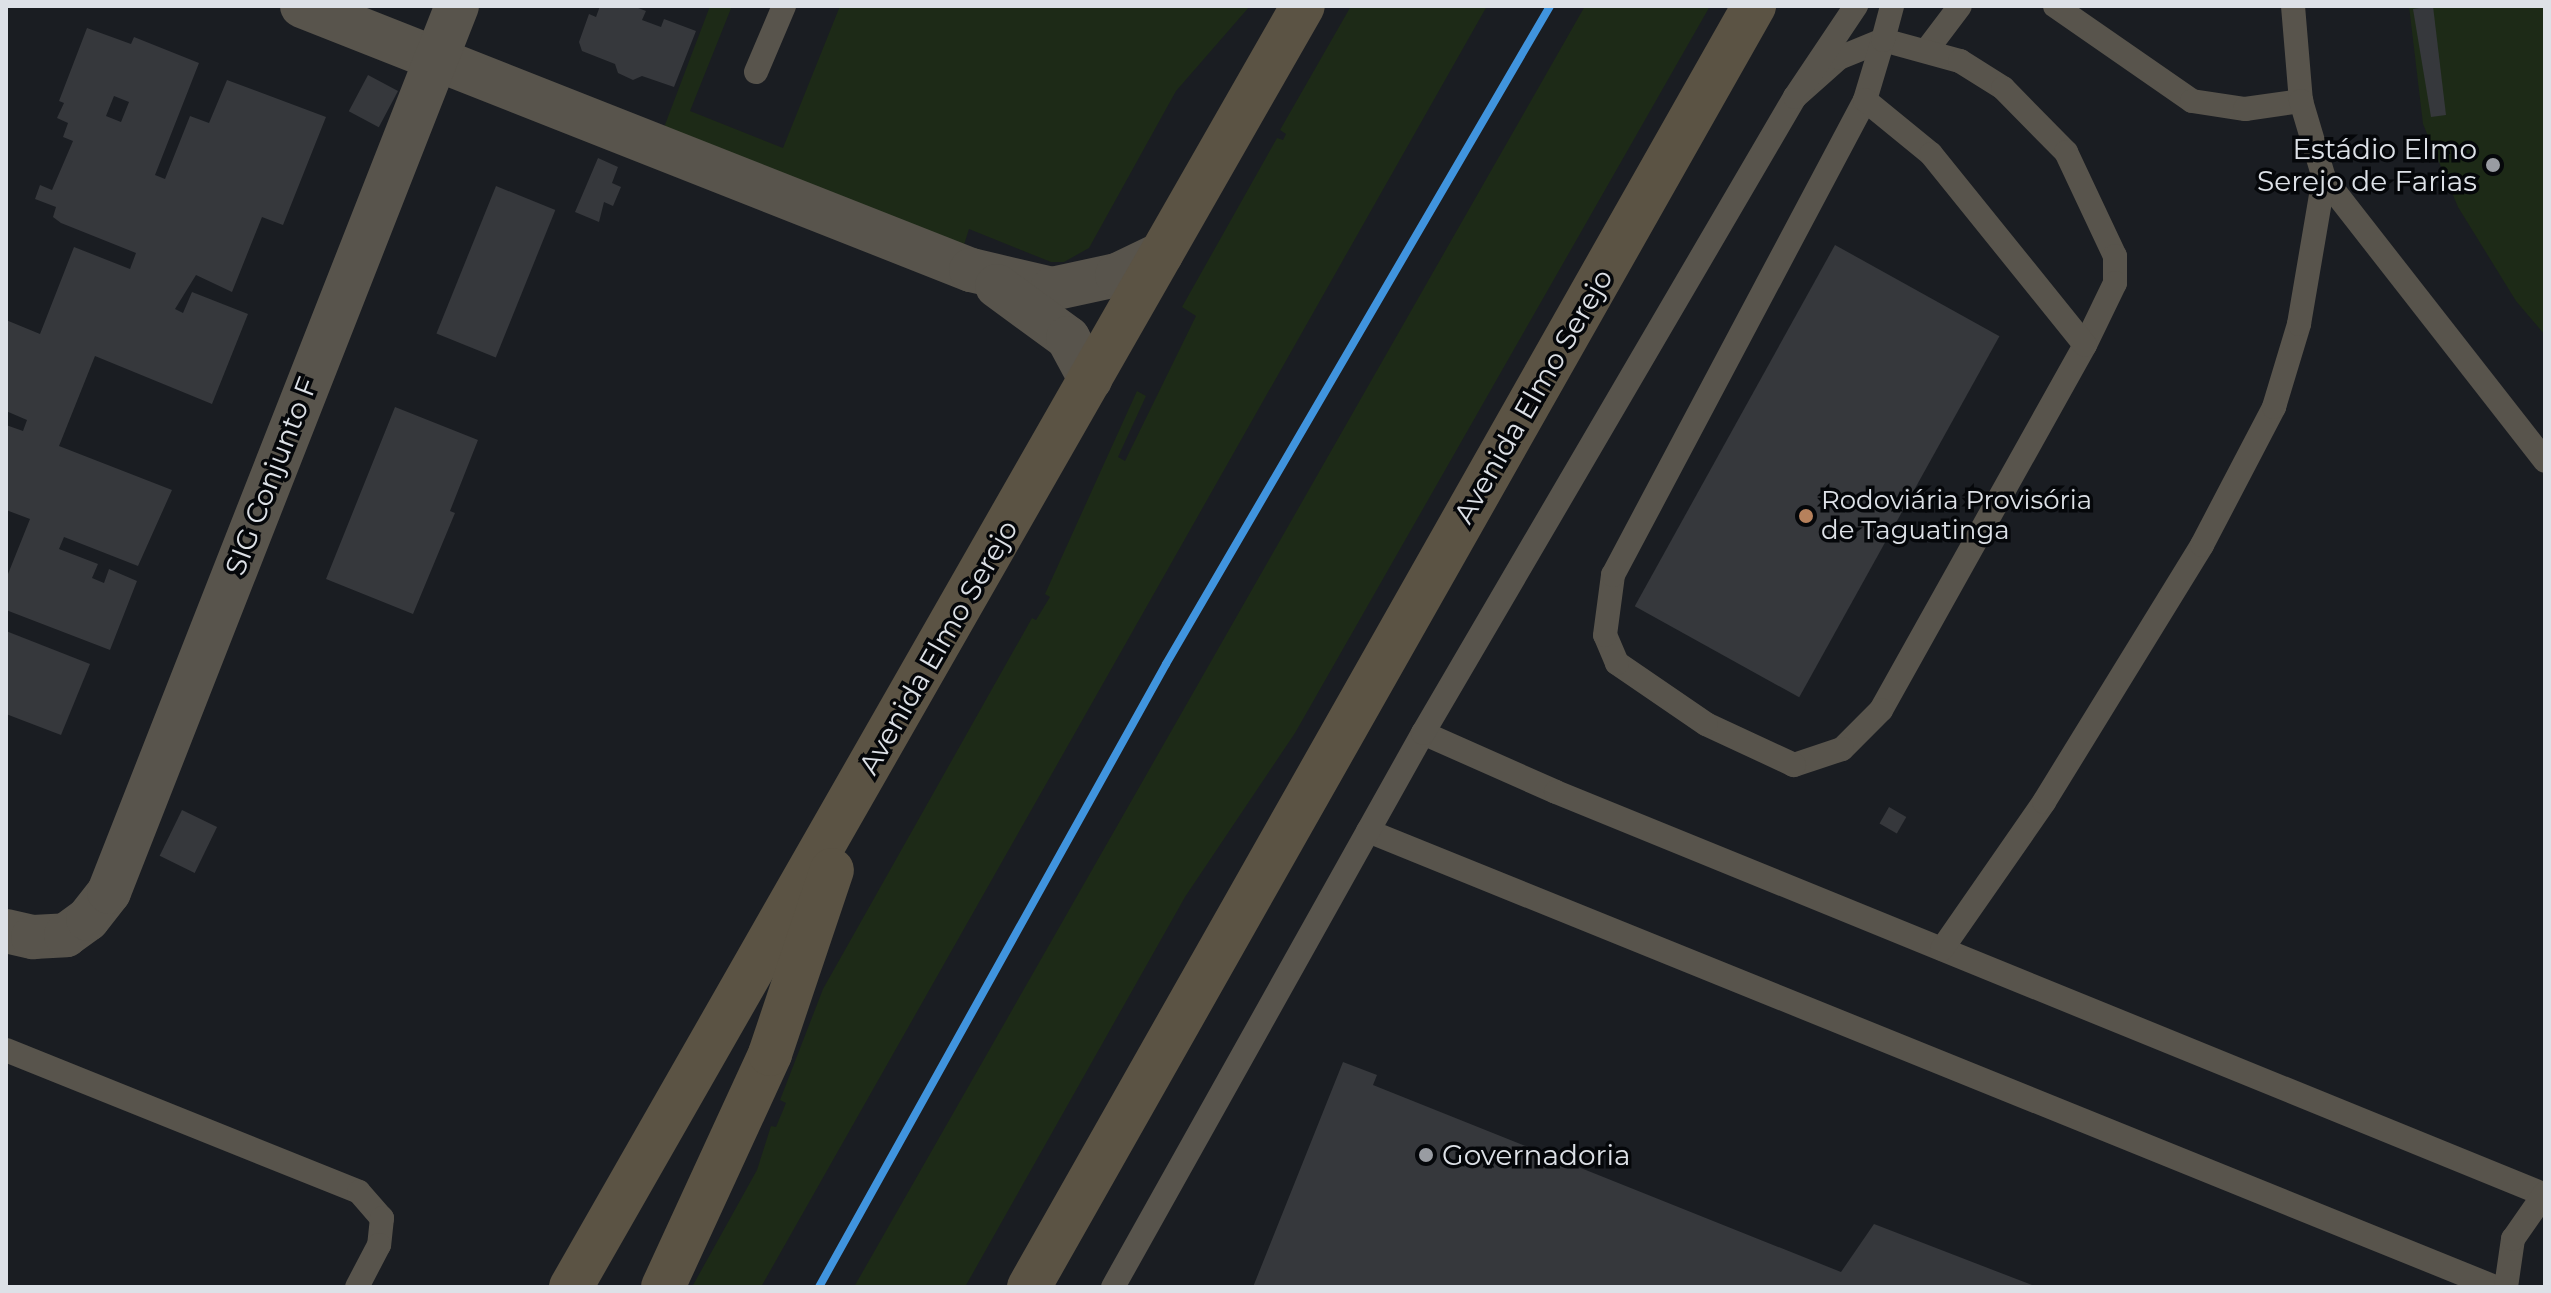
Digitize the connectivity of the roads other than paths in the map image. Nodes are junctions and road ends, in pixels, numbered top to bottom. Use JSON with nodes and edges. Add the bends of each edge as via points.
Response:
{"nodes":[{"id":1,"x":302,"y":6,"type":"edge"},
{"id":2,"x":457,"y":6,"type":"edge"},
{"id":3,"x":784,"y":6,"type":"edge"},
{"id":4,"x":1303,"y":6,"type":"edge"},
{"id":5,"x":1754,"y":6,"type":"edge"},
{"id":6,"x":1856,"y":6,"type":"edge"},
{"id":7,"x":1892,"y":6,"type":"edge"},
{"id":8,"x":1960,"y":6,"type":"edge"},
{"id":9,"x":2055,"y":6,"type":"edge"},
{"id":10,"x":2293,"y":6,"type":"edge"},
{"id":11,"x":1883,"y":40,"type":"junction"},
{"id":12,"x":1926,"y":51,"type":"junction"},
{"id":13,"x":434,"y":59,"type":"junction"},
{"id":14,"x":756,"y":72,"type":"dead end"},
{"id":15,"x":1795,"y":97,"type":"junction"},
{"id":16,"x":1865,"y":100,"type":"junction"},
{"id":17,"x":2301,"y":101,"type":"junction"},
{"id":18,"x":2324,"y":178,"type":"junction"},
{"id":19,"x":1161,"y":254,"type":"junction"},
{"id":20,"x":971,"y":270,"type":"junction"},
{"id":21,"x":2085,"y":345,"type":"junction"},
{"id":22,"x":1090,"y":379,"type":"junction"},
{"id":23,"x":2545,"y":461,"type":"edge"},
{"id":24,"x":1423,"y":733,"type":"junction"},
{"id":25,"x":864,"y":777,"type":"junction"},
{"id":26,"x":1368,"y":831,"type":"junction"},
{"id":27,"x":6,"y":931,"type":"edge"},
{"id":28,"x":1942,"y":949,"type":"junction"},
{"id":29,"x":6,"y":1050,"type":"edge"},
{"id":30,"x":2544,"y":1194,"type":"edge"},
{"id":31,"x":357,"y":1287,"type":"edge"},
{"id":32,"x":571,"y":1287,"type":"edge"},
{"id":33,"x":663,"y":1287,"type":"edge"},
{"id":34,"x":1029,"y":1287,"type":"edge"},
{"id":35,"x":1113,"y":1287,"type":"edge"},
{"id":36,"x":2495,"y":1287,"type":"edge"},
{"id":37,"x":2506,"y":1287,"type":"edge"}],
"edges":[{"from":1,"to":13,"type":"street"},
{"from":2,"to":13,"type":"street","name":"SIG Conjunto F"},
{"from":3,"to":14,"type":"lane"},
{"from":4,"to":19,"type":"main road","name":"Avenida Elmo Serejo"},
{"from":5,"to":34,"type":"main road","name":"Avenida Elmo Serejo"},
{"from":6,"to":15,"type":"lane"},
{"from":7,"to":11,"type":"lane"},
{"from":8,"to":12,"type":"lane"},
{"from":9,"to":17,"type":"lane","via":[[2192,101],[2245,109]]},
{"from":10,"to":17,"type":"lane"},
{"from":11,"to":12,"type":"lane"},
{"from":11,"to":15,"type":"lane","via":[[1839,58]]},
{"from":11,"to":16,"type":"lane"},
{"from":12,"to":21,"type":"lane","via":[[1960,61],[2003,88],[2066,152],[2115,256],[2115,283]]},
{"from":13,"to":20,"type":"street"},
{"from":13,"to":27,"type":"street","name":"SIG Conjunto F","via":[[109,892],[88,919],[66,935],[33,937]]},
{"from":15,"to":24,"type":"lane"},
{"from":16,"to":21,"type":"lane","via":[[1931,154]]},
{"from":16,"to":21,"type":"lane","via":[[1613,575],[1605,635],[1617,663],[1706,724],[1794,765],[1842,749],[1881,710]]},
{"from":17,"to":18,"type":"lane"},
{"from":18,"to":23,"type":"lane"},
{"from":18,"to":28,"type":"lane","via":[[2299,324],[2274,407],[2202,545],[2044,802]]},
{"from":19,"to":20,"type":"street","via":[[1117,275],[1052,289]]},
{"from":19,"to":22,"type":"main road","name":"Avenida Elmo Serejo"},
{"from":20,"to":22,"type":"street","via":[[1068,338]]},
{"from":22,"to":25,"type":"main road","name":"Avenida Elmo Serejo"},
{"from":24,"to":26,"type":"lane"},
{"from":24,"to":28,"type":"lane"},
{"from":25,"to":32,"type":"main road","name":"Avenida Elmo Serejo"},
{"from":25,"to":33,"type":"main road","via":[[770,1054]]},
{"from":26,"to":35,"type":"lane"},
{"from":26,"to":36,"type":"lane"},
{"from":28,"to":30,"type":"lane"},
{"from":29,"to":31,"type":"lane","via":[[359,1192],[382,1218],[379,1245]]},
{"from":30,"to":37,"type":"lane","via":[[2513,1239]]}]}
